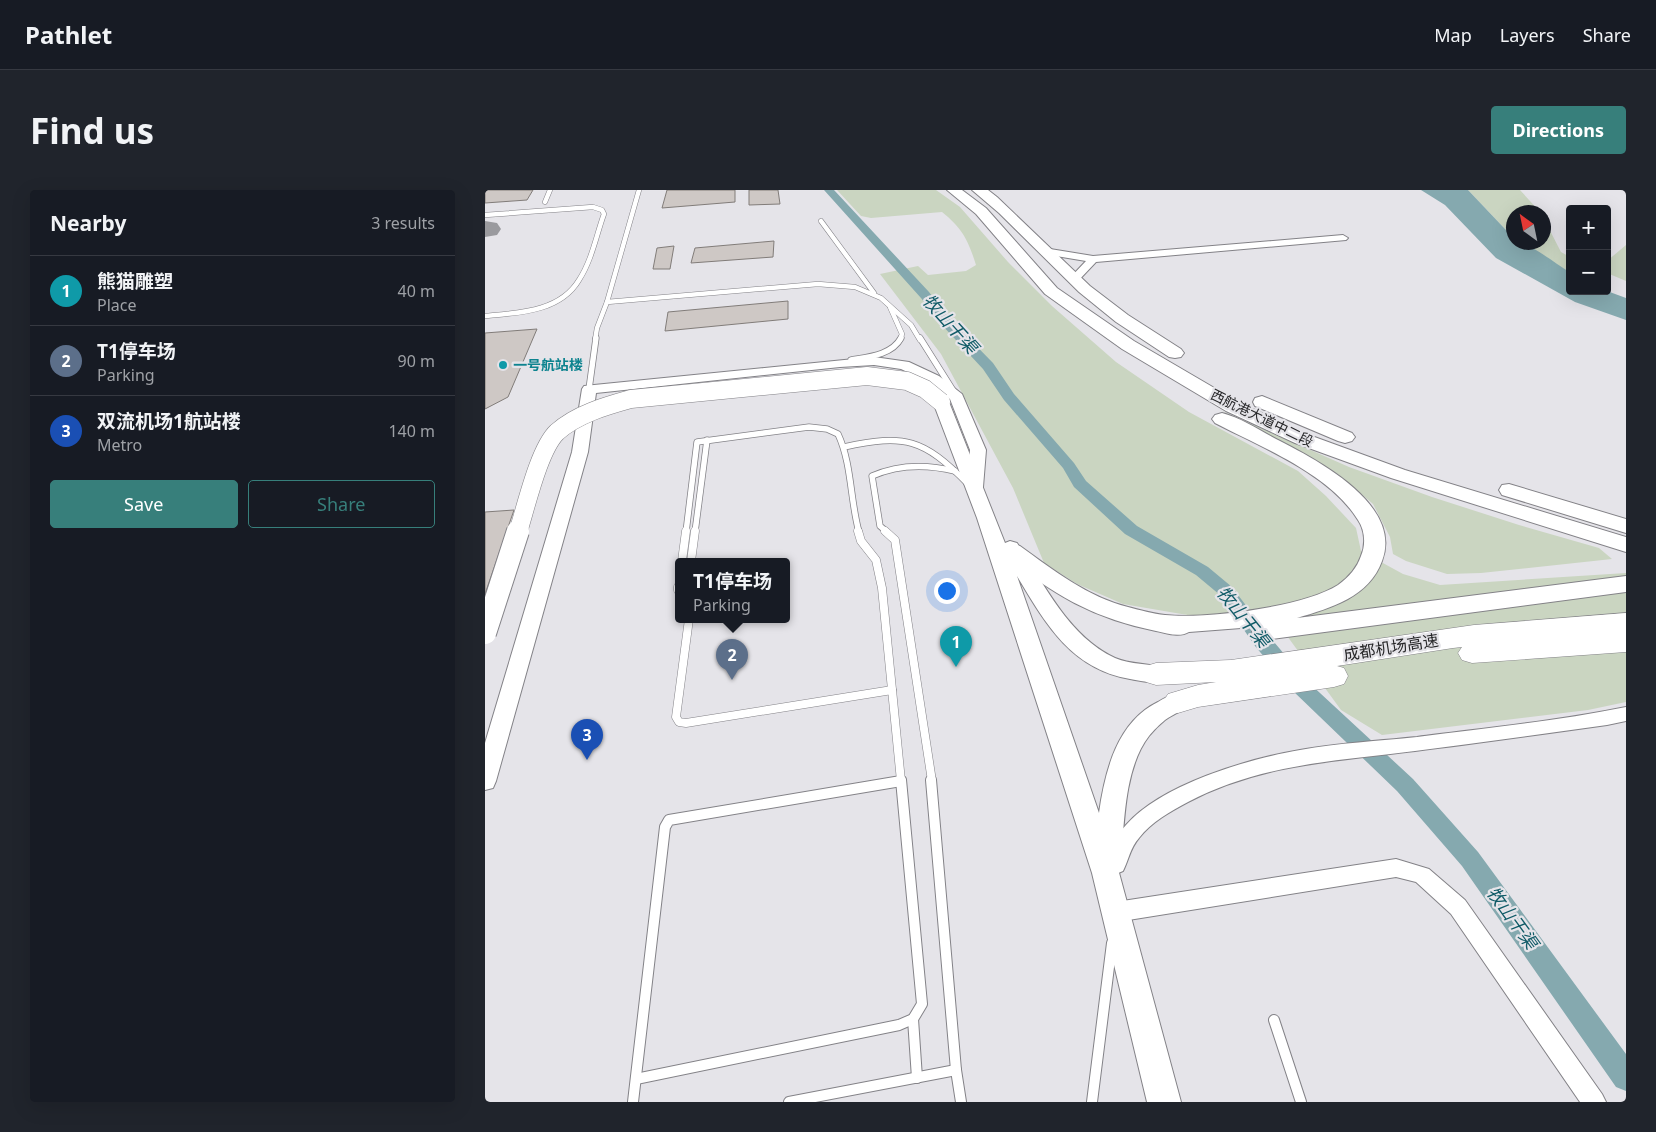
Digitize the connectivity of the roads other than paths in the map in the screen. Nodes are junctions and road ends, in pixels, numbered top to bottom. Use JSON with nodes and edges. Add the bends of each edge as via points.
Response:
{"nodes":[{"id":1,"x":550,"y":190,"type":"edge"},
{"id":2,"x":639,"y":190,"type":"edge"},
{"id":3,"x":954,"y":190,"type":"edge"},
{"id":4,"x":979,"y":190,"type":"edge"},
{"id":5,"x":545,"y":202,"type":"dead end"},
{"id":6,"x":485,"y":215,"type":"edge"},
{"id":7,"x":821,"y":220,"type":"dead end"},
{"id":8,"x":1343,"y":238,"type":"dead end"},
{"id":9,"x":1044,"y":251,"type":"junction"},
{"id":10,"x":1093,"y":259,"type":"junction"},
{"id":11,"x":1073,"y":280,"type":"junction"},
{"id":12,"x":1051,"y":290,"type":"junction"},
{"id":13,"x":874,"y":293,"type":"junction"},
{"id":14,"x":607,"y":302,"type":"junction"},
{"id":15,"x":889,"y":305,"type":"junction"},
{"id":16,"x":485,"y":316,"type":"edge"},
{"id":17,"x":839,"y":363,"type":"junction"},
{"id":18,"x":1223,"y":381,"type":"dead end"},
{"id":19,"x":589,"y":390,"type":"junction"},
{"id":20,"x":1239,"y":390,"type":"dead end"},
{"id":21,"x":949,"y":399,"type":"junction"},
{"id":22,"x":707,"y":440,"type":"junction"},
{"id":23,"x":844,"y":446,"type":"junction"},
{"id":24,"x":955,"y":471,"type":"junction"},
{"id":25,"x":979,"y":495,"type":"junction"},
{"id":26,"x":1626,"y":526,"type":"edge"},
{"id":27,"x":1626,"y":545,"type":"edge"},
{"id":28,"x":1012,"y":551,"type":"junction"},
{"id":29,"x":681,"y":558,"type":"edge"},
{"id":30,"x":691,"y":558,"type":"edge"},
{"id":31,"x":1626,"y":584,"type":"edge"},
{"id":32,"x":688,"y":623,"type":"edge"},
{"id":33,"x":1626,"y":623,"type":"edge"},
{"id":34,"x":1165,"y":624,"type":"junction"},
{"id":35,"x":485,"y":634,"type":"edge"},
{"id":36,"x":1626,"y":642,"type":"edge"},
{"id":37,"x":1156,"y":674,"type":"joint"},
{"id":38,"x":892,"y":690,"type":"junction"},
{"id":39,"x":1178,"y":702,"type":"joint"},
{"id":40,"x":1626,"y":714,"type":"edge"},
{"id":41,"x":1607,"y":718,"type":"junction"},
{"id":42,"x":1626,"y":719,"type":"edge"},
{"id":43,"x":901,"y":780,"type":"junction"},
{"id":44,"x":485,"y":781,"type":"edge"},
{"id":45,"x":1111,"y":891,"type":"junction"},
{"id":46,"x":913,"y":1019,"type":"junction"},
{"id":47,"x":1274,"y":1020,"type":"dead end"},
{"id":48,"x":956,"y":1070,"type":"junction"},
{"id":49,"x":917,"y":1078,"type":"junction"},
{"id":50,"x":636,"y":1079,"type":"junction"},
{"id":51,"x":633,"y":1102,"type":"edge"},
{"id":52,"x":789,"y":1102,"type":"edge"},
{"id":53,"x":961,"y":1102,"type":"edge"},
{"id":54,"x":1092,"y":1102,"type":"edge"},
{"id":55,"x":1164,"y":1102,"type":"edge"},
{"id":56,"x":1301,"y":1102,"type":"edge"},
{"id":57,"x":1594,"y":1102,"type":"edge"}],
"edges":[{"from":1,"to":5,"type":"lane"},
{"from":2,"to":14,"type":"lane"},
{"from":3,"to":12,"type":"main road","name":"西航港大道中二段","via":[[981,211]]},
{"from":4,"to":9,"type":"main road","name":"西航港大道中二段","via":[[996,201]]},
{"from":6,"to":16,"type":"lane","via":[[593,207],[604,214],[581,278],[567,294],[533,310]]},
{"from":7,"to":13,"type":"lane"},
{"from":8,"to":10,"type":"street"},
{"from":9,"to":10,"type":"street"},
{"from":9,"to":11,"type":"main road","name":"西航港大道中二段"},
{"from":10,"to":11,"type":"street"},
{"from":11,"to":18,"type":"main road","name":"西航港大道中二段","via":[[1149,338]]},
{"from":12,"to":27,"type":"main road","name":"西航港大道中二段","via":[[1128,345],[1233,407],[1302,439],[1398,474]]},
{"from":12,"to":34,"type":"main road","via":[[1075,317],[1116,352],[1213,414],[1308,465],[1349,494],[1369,518],[1376,539],[1374,558],[1359,581],[1338,595],[1277,614],[1222,622]]},
{"from":13,"to":14,"type":"lane","via":[[843,285],[818,284]]},
{"from":13,"to":15,"type":"lane"},
{"from":14,"to":19,"type":"lane","via":[[597,328]]},
{"from":15,"to":17,"type":"lane","via":[[903,334],[898,343],[885,351]]},
{"from":15,"to":21,"type":"lane","via":[[911,324],[927,347]]},
{"from":17,"to":19,"type":"street"},
{"from":17,"to":21,"type":"street","via":[[874,361],[904,365],[934,379]]},
{"from":19,"to":44,"type":"street","via":[[580,452]]},
{"from":20,"to":26,"type":"main road","name":"西航港大道中二段","via":[[1323,429],[1405,459]]},
{"from":21,"to":25,"type":"main road"},
{"from":21,"to":35,"type":"main road","bridge":true,"via":[[917,384],[886,377],[860,376],[631,399],[591,412],[563,427],[546,446]]},
{"from":22,"to":23,"type":"lane","via":[[809,427],[827,428],[838,434]]},
{"from":22,"to":29,"type":"lane","via":[[697,442]]},
{"from":22,"to":30,"type":"lane"},
{"from":23,"to":24,"type":"lane","via":[[899,439],[922,446]]},
{"from":23,"to":38,"type":"lane","via":[[853,512],[861,541],[875,560],[882,588]]},
{"from":24,"to":25,"type":"lane"},
{"from":24,"to":48,"type":"lane","via":[[939,466],[893,467],[872,476],[880,526],[895,540],[931,774]]},
{"from":25,"to":28,"type":"main road"},
{"from":25,"to":45,"type":"main road"},
{"from":28,"to":34,"type":"main road","via":[[1089,602]]},
{"from":28,"to":37,"type":"main road","via":[[1057,620],[1085,651],[1112,666]]},
{"from":31,"to":34,"type":"main road","via":[[1268,631],[1206,632]]},
{"from":32,"to":38,"type":"lane","via":[[676,716],[679,722]]},
{"from":33,"to":37,"type":"highway","name":"成都机场高速","via":[[1549,627],[1281,664]]},
{"from":36,"to":39,"type":"highway","name":"成都机场高速","via":[[1462,654],[1198,696]]},
{"from":38,"to":43,"type":"lane"},
{"from":39,"to":45,"type":"main road","via":[[1146,721],[1126,753],[1115,797]]},
{"from":40,"to":41,"type":"street"},
{"from":41,"to":42,"type":"street"},
{"from":41,"to":45,"type":"street","via":[[1343,751],[1284,760],[1235,774],[1171,801],[1134,830],[1121,847]]},
{"from":43,"to":46,"type":"lane","via":[[921,1004]]},
{"from":43,"to":50,"type":"lane","via":[[669,820],[665,827]]},
{"from":45,"to":54,"type":"lane"},
{"from":45,"to":55,"type":"main road"},
{"from":45,"to":57,"type":"street","via":[[1396,868],[1422,875],[1458,907]]},
{"from":46,"to":49,"type":"lane"},
{"from":46,"to":50,"type":"lane","via":[[899,1025]]},
{"from":47,"to":56,"type":"lane"},
{"from":48,"to":49,"type":"lane"},
{"from":48,"to":53,"type":"lane"},
{"from":49,"to":52,"type":"lane"},
{"from":50,"to":51,"type":"lane"}]}
